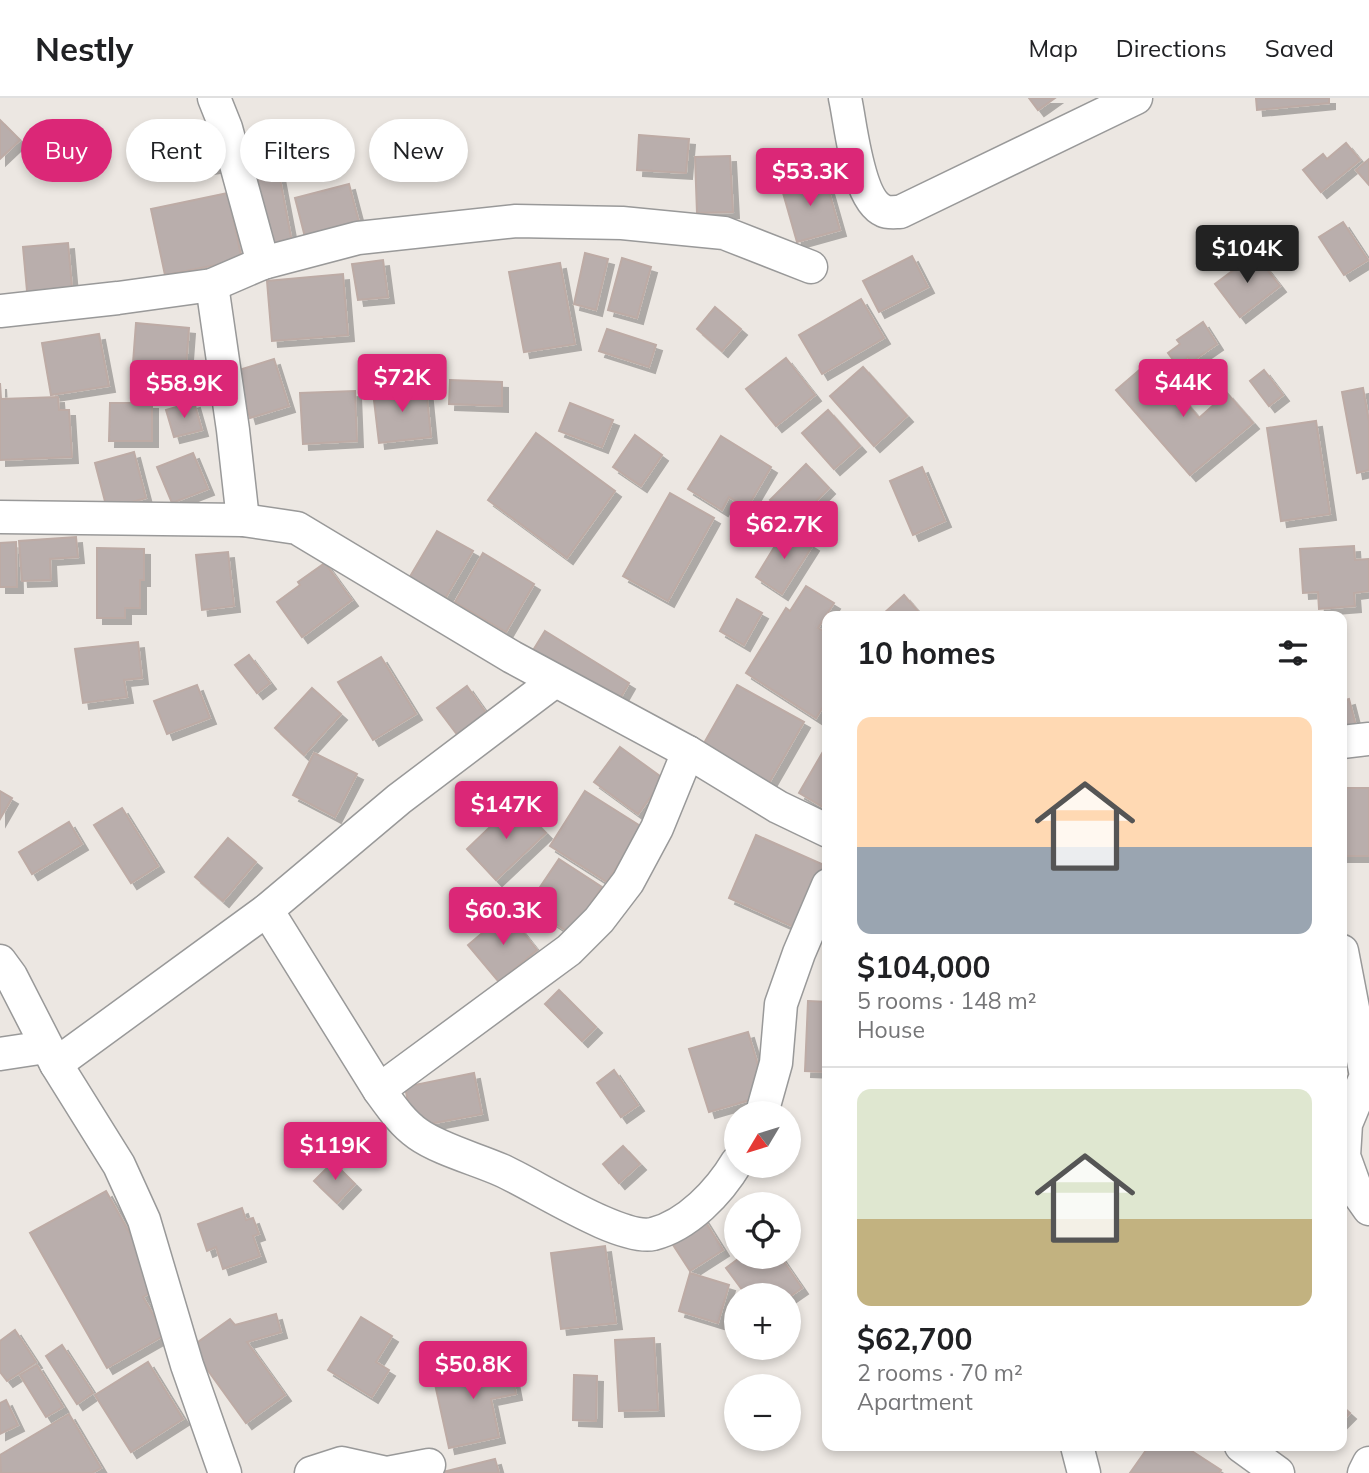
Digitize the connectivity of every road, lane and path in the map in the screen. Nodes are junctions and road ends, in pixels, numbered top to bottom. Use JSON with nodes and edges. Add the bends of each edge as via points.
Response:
{"nodes":[{"id":1,"x":214,"y":98,"type":"edge"},
{"id":2,"x":238,"y":98,"type":"edge"},
{"id":3,"x":845,"y":98,"type":"edge"},
{"id":4,"x":1136,"y":98,"type":"edge"},
{"id":5,"x":222,"y":119,"type":"edge"},
{"id":6,"x":226,"y":128,"type":"joint"},
{"id":7,"x":263,"y":262,"type":"junction"},
{"id":8,"x":811,"y":267,"type":"dead end"},
{"id":9,"x":212,"y":285,"type":"junction"},
{"id":10,"x":0,"y":312,"type":"edge"},
{"id":11,"x":0,"y":517,"type":"edge"},
{"id":12,"x":243,"y":520,"type":"junction"},
{"id":13,"x":555,"y":681,"type":"junction"},
{"id":14,"x":1369,"y":739,"type":"edge"},
{"id":15,"x":1347,"y":741,"type":"edge"},
{"id":16,"x":688,"y":752,"type":"junction"},
{"id":17,"x":822,"y":828,"type":"edge"},
{"id":18,"x":822,"y":899,"type":"edge"},
{"id":19,"x":267,"y":910,"type":"junction"},
{"id":20,"x":0,"y":961,"type":"edge"},
{"id":21,"x":1347,"y":977,"type":"edge"},
{"id":22,"x":0,"y":1054,"type":"edge"},
{"id":23,"x":51,"y":1056,"type":"junction"},
{"id":24,"x":379,"y":1090,"type":"junction"},
{"id":25,"x":765,"y":1101,"type":"edge"},
{"id":26,"x":1347,"y":1122,"type":"edge"},
{"id":27,"x":1347,"y":1164,"type":"edge"},
{"id":28,"x":728,"y":1178,"type":"edge"},
{"id":29,"x":1369,"y":1209,"type":"edge"},
{"id":30,"x":1078,"y":1451,"type":"edge"},
{"id":31,"x":1248,"y":1451,"type":"edge"},
{"id":32,"x":1369,"y":1463,"type":"edge"},
{"id":33,"x":429,"y":1465,"type":"dead end"},
{"id":34,"x":225,"y":1473,"type":"edge"},
{"id":35,"x":311,"y":1473,"type":"edge"},
{"id":36,"x":1084,"y":1473,"type":"edge"},
{"id":37,"x":1278,"y":1473,"type":"edge"},
{"id":38,"x":1364,"y":1473,"type":"edge"}],
"edges":[{"from":1,"to":5,"type":"street"},
{"from":2,"to":6,"type":"street"},
{"from":3,"to":4,"type":"street","via":[[863,184],[884,212],[900,212]]},
{"from":6,"to":7,"type":"street"},
{"from":7,"to":8,"type":"street","via":[[358,238],[516,221],[622,223],[724,233]]},
{"from":7,"to":9,"type":"street"},
{"from":9,"to":10,"type":"street"},
{"from":9,"to":12,"type":"street"},
{"from":11,"to":12,"type":"street"},
{"from":12,"to":13,"type":"street","via":[[297,528]]},
{"from":13,"to":16,"type":"street"},
{"from":13,"to":19,"type":"street","via":[[399,799]]},
{"from":14,"to":15,"type":"street"},
{"from":16,"to":17,"type":"street"},
{"from":16,"to":24,"type":"street","via":[[657,828],[628,882],[599,920],[569,950]]},
{"from":18,"to":25,"type":"street","via":[[781,1004],[776,1063]]},
{"from":19,"to":23,"type":"street"},
{"from":19,"to":24,"type":"street"},
{"from":20,"to":23,"type":"street"},
{"from":21,"to":26,"type":"street","via":[[1366,1076]]},
{"from":22,"to":23,"type":"street"},
{"from":23,"to":34,"type":"street","via":[[119,1165],[144,1220]]},
{"from":24,"to":28,"type":"street","via":[[418,1134],[623,1230],[651,1235],[667,1228],[698,1210]]},
{"from":27,"to":29,"type":"street"},
{"from":30,"to":36,"type":"street"},
{"from":31,"to":37,"type":"street"},
{"from":32,"to":38,"type":"street"},
{"from":33,"to":35,"type":"street","via":[[387,1473],[342,1463]]}]}
